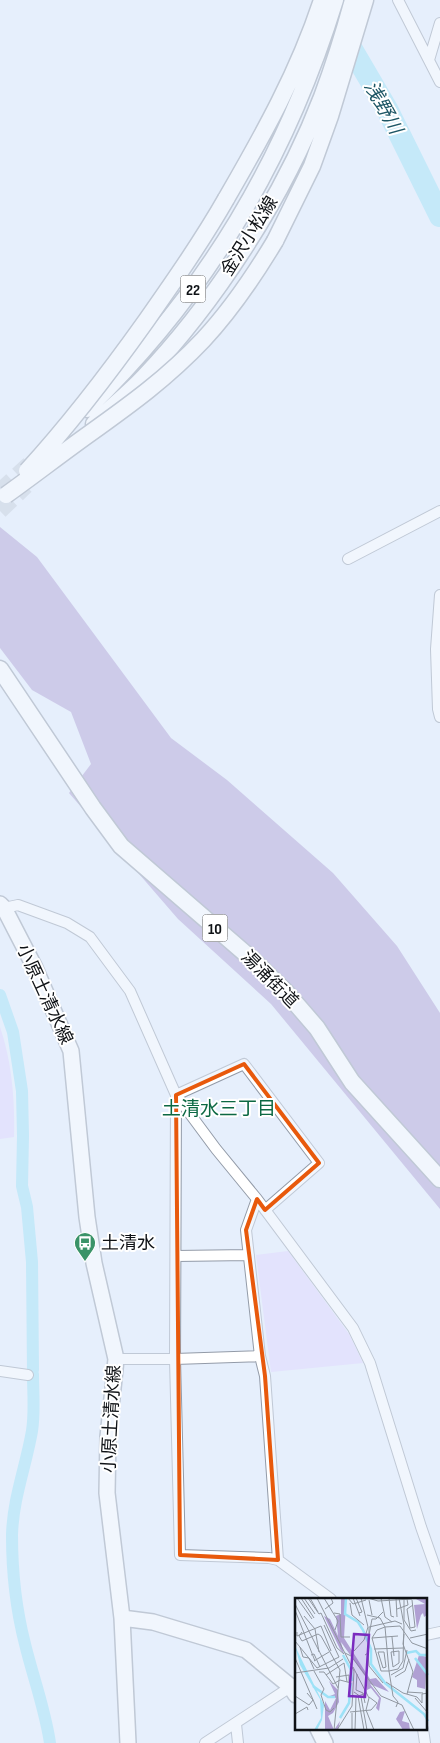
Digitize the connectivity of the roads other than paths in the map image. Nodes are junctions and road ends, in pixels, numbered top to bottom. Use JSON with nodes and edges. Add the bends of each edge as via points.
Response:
{"nodes":[{"id":1,"x":322,"y":0,"type":"edge"},
{"id":2,"x":335,"y":0,"type":"edge"},
{"id":3,"x":354,"y":0,"type":"edge"},
{"id":4,"x":365,"y":0,"type":"edge"},
{"id":5,"x":398,"y":0,"type":"edge"},
{"id":6,"x":440,"y":24,"type":"edge"},
{"id":7,"x":429,"y":60,"type":"junction"},
{"id":8,"x":440,"y":82,"type":"edge"},
{"id":9,"x":3,"y":498,"type":"edge"},
{"id":10,"x":440,"y":511,"type":"edge"},
{"id":11,"x":348,"y":560,"type":"dead end"},
{"id":12,"x":440,"y":595,"type":"edge"},
{"id":13,"x":0,"y":670,"type":"edge"},
{"id":14,"x":440,"y":717,"type":"edge"},
{"id":15,"x":2,"y":906,"type":"edge"},
{"id":16,"x":176,"y":1095,"type":"junction"},
{"id":17,"x":440,"y":1179,"type":"edge"},
{"id":18,"x":257,"y":1199,"type":"junction"},
{"id":19,"x":265,"y":1210,"type":"junction"},
{"id":20,"x":249,"y":1255,"type":"junction"},
{"id":21,"x":176,"y":1256,"type":"junction"},
{"id":22,"x":260,"y":1356,"type":"junction"},
{"id":23,"x":116,"y":1359,"type":"junction"},
{"id":24,"x":175,"y":1359,"type":"junction"},
{"id":25,"x":0,"y":1371,"type":"edge"},
{"id":26,"x":28,"y":1375,"type":"dead end"},
{"id":27,"x":278,"y":1560,"type":"junction"},
{"id":28,"x":440,"y":1581,"type":"edge"},
{"id":29,"x":330,"y":1598,"type":"edge"},
{"id":30,"x":122,"y":1618,"type":"junction"},
{"id":31,"x":294,"y":1688,"type":"edge"},
{"id":32,"x":236,"y":1724,"type":"junction"},
{"id":33,"x":318,"y":1730,"type":"edge"},
{"id":34,"x":424,"y":1730,"type":"edge"},
{"id":35,"x":128,"y":1743,"type":"edge"},
{"id":36,"x":206,"y":1743,"type":"edge"},
{"id":37,"x":238,"y":1743,"type":"edge"},
{"id":38,"x":325,"y":1743,"type":"edge"},
{"id":39,"x":425,"y":1743,"type":"edge"}],
"edges":[{"from":1,"to":9,"type":"main road","number":"22","bridge":true,"via":[[277,109],[172,286],[120,358]]},
{"from":2,"to":3,"type":"main road","name":"金沢小松線","number":"22","via":[[289,125],[269,166],[215,257],[188,296],[128,367],[34,469],[142,379],[194,319],[225,276],[294,158],[321,98]]},
{"from":4,"to":9,"type":"main road","number":"22","bridge":true,"via":[[312,166],[257,271],[224,316],[189,355],[151,389]]},
{"from":5,"to":7,"type":"street"},
{"from":6,"to":7,"type":"street"},
{"from":7,"to":8,"type":"street"},
{"from":10,"to":11,"type":"street"},
{"from":12,"to":14,"type":"street","via":[[436,649]]},
{"from":13,"to":17,"type":"main road","name":"湯涌街道","number":"10","via":[[122,846],[286,991],[317,1028],[352,1082]]},
{"from":15,"to":16,"type":"street","via":[[18,905],[67,924],[90,937],[130,991]]},
{"from":15,"to":23,"type":"main road","name":"小原土清水線","via":[[35,968],[71,1050],[87,1217]]},
{"from":16,"to":18,"type":"street"},
{"from":16,"to":19,"type":"street","via":[[244,1064],[319,1163]]},
{"from":16,"to":21,"type":"street"},
{"from":18,"to":19,"type":"street"},
{"from":18,"to":20,"type":"street","via":[[246,1230]]},
{"from":19,"to":28,"type":"street","via":[[353,1328],[370,1363]]},
{"from":20,"to":21,"type":"street"},
{"from":20,"to":22,"type":"street"},
{"from":21,"to":24,"type":"street"},
{"from":22,"to":24,"type":"street"},
{"from":22,"to":27,"type":"street","via":[[265,1376]]},
{"from":23,"to":24,"type":"street"},
{"from":23,"to":30,"type":"main road","name":"小原土清水線","via":[[108,1437],[107,1492]]},
{"from":24,"to":27,"type":"street","via":[[180,1555]]},
{"from":25,"to":26,"type":"street"},
{"from":27,"to":29,"type":"street"},
{"from":30,"to":31,"type":"main road","via":[[153,1622],[246,1650]]},
{"from":30,"to":35,"type":"main road","name":"小原土清水線"},
{"from":31,"to":32,"type":"street"},
{"from":32,"to":36,"type":"street"},
{"from":32,"to":37,"type":"street"},
{"from":33,"to":38,"type":"main road"},
{"from":34,"to":39,"type":"street"}]}
